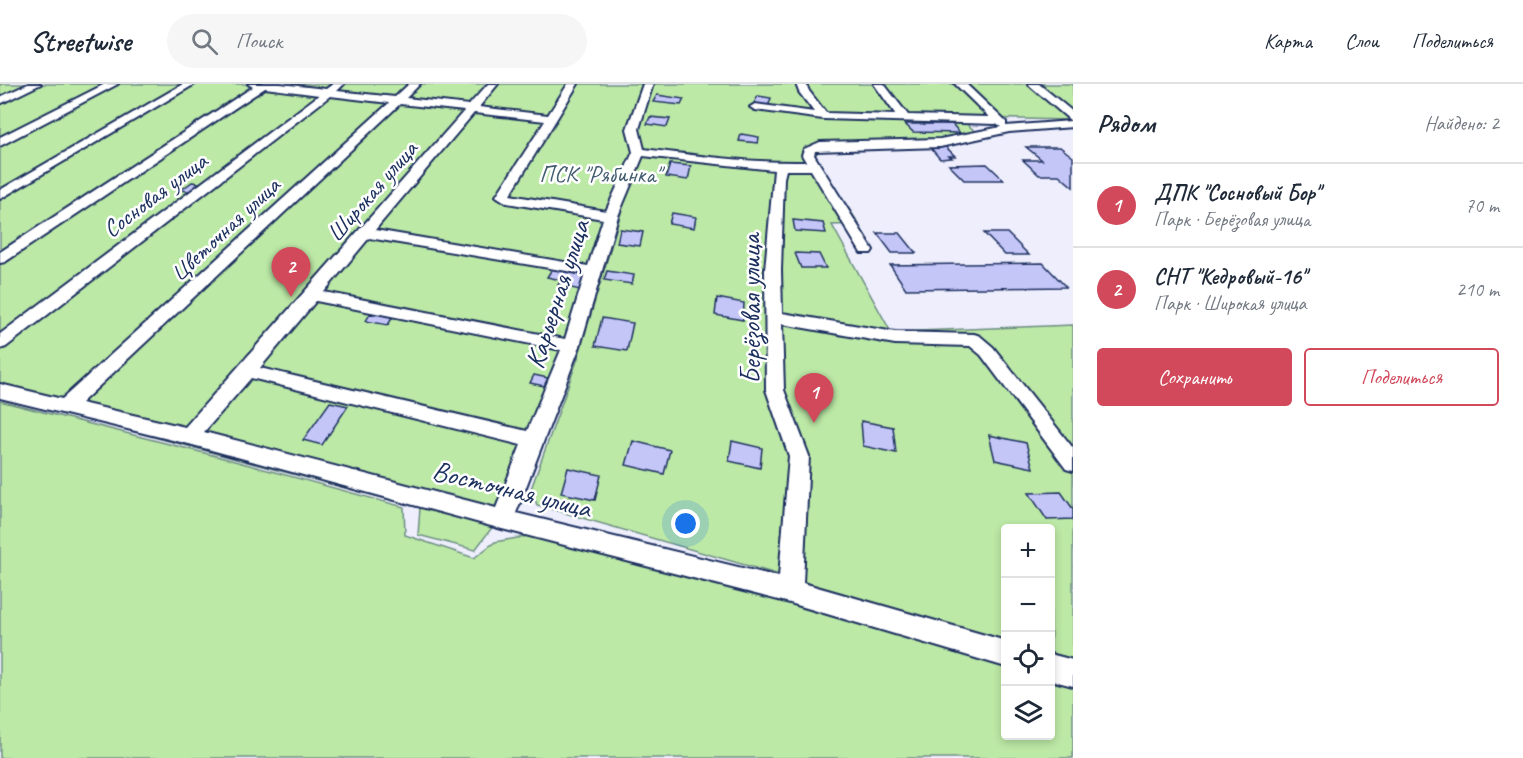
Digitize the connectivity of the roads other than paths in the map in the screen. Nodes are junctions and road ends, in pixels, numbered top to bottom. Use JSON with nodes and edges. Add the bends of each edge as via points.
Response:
{"nodes":[{"id":1,"x":36,"y":84,"type":"edge"},
{"id":2,"x":113,"y":84,"type":"edge"},
{"id":3,"x":190,"y":84,"type":"edge"},
{"id":4,"x":260,"y":84,"type":"edge"},
{"id":5,"x":415,"y":84,"type":"edge"},
{"id":6,"x":493,"y":84,"type":"edge"},
{"id":7,"x":573,"y":84,"type":"edge"},
{"id":8,"x":648,"y":84,"type":"edge"},
{"id":9,"x":801,"y":84,"type":"edge"},
{"id":10,"x":879,"y":84,"type":"edge"},
{"id":11,"x":960,"y":84,"type":"edge"},
{"id":12,"x":1033,"y":84,"type":"edge"},
{"id":13,"x":334,"y":88,"type":"edge"},
{"id":14,"x":0,"y":101,"type":"edge"},
{"id":15,"x":396,"y":101,"type":"junction"},
{"id":16,"x":755,"y":107,"type":"dead end"},
{"id":17,"x":472,"y":109,"type":"junction"},
{"id":18,"x":823,"y":116,"type":"junction"},
{"id":19,"x":550,"y":118,"type":"junction"},
{"id":20,"x":1073,"y":118,"type":"edge"},
{"id":21,"x":905,"y":119,"type":"junction"},
{"id":22,"x":997,"y":121,"type":"junction"},
{"id":23,"x":1073,"y":124,"type":"edge"},
{"id":24,"x":1009,"y":129,"type":"junction"},
{"id":25,"x":0,"y":142,"type":"edge"},
{"id":26,"x":639,"y":152,"type":"junction"},
{"id":27,"x":815,"y":166,"type":"junction"},
{"id":28,"x":781,"y":167,"type":"junction"},
{"id":29,"x":0,"y":195,"type":"edge"},
{"id":30,"x":611,"y":216,"type":"junction"},
{"id":31,"x":365,"y":233,"type":"junction"},
{"id":32,"x":866,"y":250,"type":"dead end"},
{"id":33,"x":0,"y":259,"type":"edge"},
{"id":34,"x":593,"y":271,"type":"junction"},
{"id":35,"x":313,"y":295,"type":"junction"},
{"id":36,"x":774,"y":317,"type":"junction"},
{"id":37,"x":0,"y":343,"type":"edge"},
{"id":38,"x":571,"y":346,"type":"junction"},
{"id":39,"x":247,"y":371,"type":"junction"},
{"id":40,"x":0,"y":392,"type":"edge"},
{"id":41,"x":65,"y":407,"type":"junction"},
{"id":42,"x":189,"y":436,"type":"junction"},
{"id":43,"x":533,"y":440,"type":"junction"},
{"id":44,"x":1073,"y":463,"type":"edge"},
{"id":45,"x":502,"y":519,"type":"junction"},
{"id":46,"x":790,"y":591,"type":"junction"},
{"id":47,"x":1001,"y":653,"type":"edge"},
{"id":48,"x":1055,"y":668,"type":"edge"},
{"id":49,"x":1073,"y":673,"type":"edge"}],
"edges":[{"from":1,"to":14,"type":"street"},
{"from":2,"to":25,"type":"street"},
{"from":3,"to":29,"type":"street"},
{"from":4,"to":13,"type":"street"},
{"from":4,"to":33,"type":"street"},
{"from":5,"to":15,"type":"street","name":"Цветочная улица"},
{"from":6,"to":17,"type":"street","name":"Широкая улица"},
{"from":7,"to":19,"type":"street"},
{"from":8,"to":26,"type":"street","via":[[633,129]]},
{"from":9,"to":18,"type":"street"},
{"from":10,"to":21,"type":"street"},
{"from":11,"to":22,"type":"street"},
{"from":12,"to":20,"type":"street"},
{"from":13,"to":15,"type":"street"},
{"from":13,"to":37,"type":"street","name":"Сосновая улица"},
{"from":15,"to":17,"type":"street"},
{"from":15,"to":41,"type":"street","name":"Цветочная улица"},
{"from":16,"to":18,"type":"street"},
{"from":17,"to":19,"type":"street"},
{"from":17,"to":31,"type":"street","name":"Широкая улица"},
{"from":18,"to":21,"type":"street"},
{"from":19,"to":30,"type":"street","via":[[503,196]]},
{"from":21,"to":22,"type":"street"},
{"from":22,"to":24,"type":"street"},
{"from":23,"to":24,"type":"street"},
{"from":24,"to":27,"type":"street","via":[[940,143],[814,147],[808,152]]},
{"from":26,"to":28,"type":"street"},
{"from":26,"to":30,"type":"street","name":"Карьерная улица"},
{"from":27,"to":28,"type":"street"},
{"from":27,"to":32,"type":"street"},
{"from":28,"to":36,"type":"street","name":"Берёзовая улица","via":[[773,270]]},
{"from":30,"to":34,"type":"street","name":"Карьерная улица"},
{"from":31,"to":34,"type":"street"},
{"from":31,"to":35,"type":"street","name":"Широкая улица"},
{"from":34,"to":38,"type":"street","name":"Карьерная улица"},
{"from":35,"to":38,"type":"street"},
{"from":35,"to":39,"type":"street","name":"Широкая улица"},
{"from":36,"to":44,"type":"street","via":[[895,338],[974,340],[987,351]]},
{"from":36,"to":46,"type":"street","name":"Берёзовая улица","via":[[774,390],[799,456]]},
{"from":38,"to":43,"type":"street","name":"Карьерная улица"},
{"from":39,"to":42,"type":"street","name":"Широкая улица"},
{"from":39,"to":43,"type":"street"},
{"from":40,"to":41,"type":"street","name":"Восточная улица"},
{"from":41,"to":42,"type":"street","name":"Восточная улица"},
{"from":42,"to":45,"type":"street","name":"Восточная улица"},
{"from":43,"to":45,"type":"street","name":"Карьерная улица"},
{"from":45,"to":46,"type":"street","name":"Восточная улица"},
{"from":46,"to":47,"type":"street","name":"Восточная улица"},
{"from":48,"to":49,"type":"street"}]}
